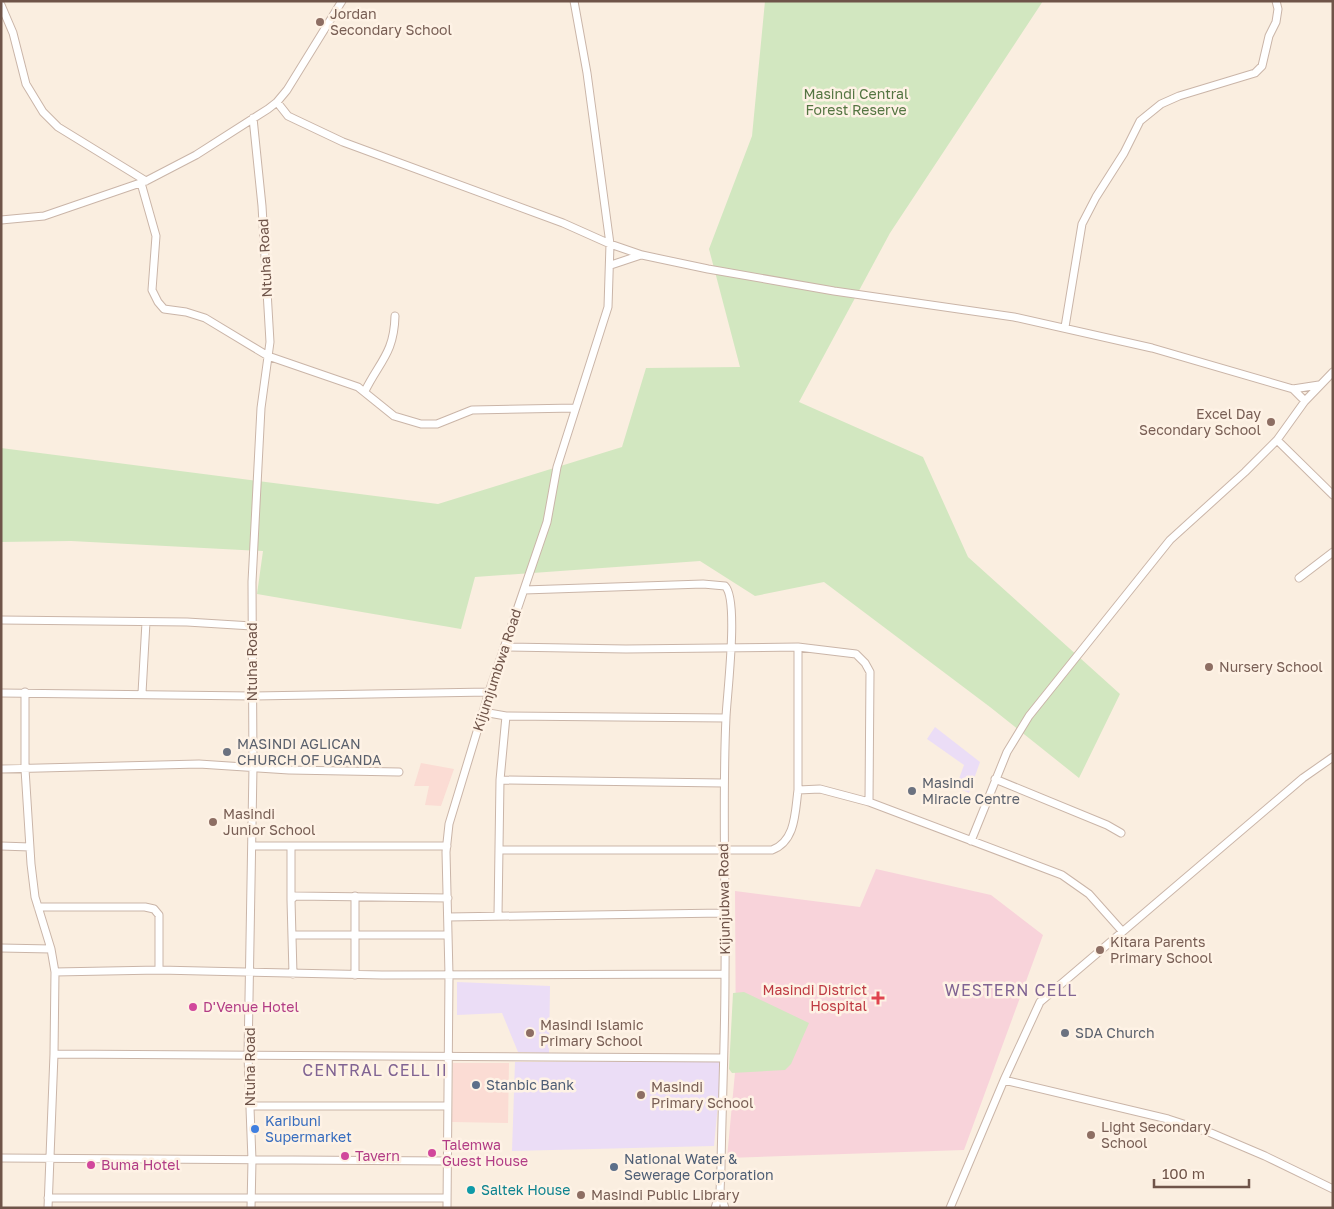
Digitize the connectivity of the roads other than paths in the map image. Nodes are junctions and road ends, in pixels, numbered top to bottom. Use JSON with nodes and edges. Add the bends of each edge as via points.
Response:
{"nodes":[{"id":1,"x":342,"y":1,"type":"edge"},
{"id":2,"x":574,"y":1,"type":"edge"},
{"id":3,"x":1276,"y":1,"type":"edge"},
{"id":4,"x":1,"y":5,"type":"edge"},
{"id":5,"x":277,"y":102,"type":"junction"},
{"id":6,"x":253,"y":118,"type":"junction"},
{"id":7,"x":144,"y":182,"type":"junction"},
{"id":8,"x":1,"y":220,"type":"edge"},
{"id":9,"x":610,"y":244,"type":"junction"},
{"id":10,"x":642,"y":255,"type":"junction"},
{"id":11,"x":611,"y":266,"type":"junction"},
{"id":12,"x":395,"y":316,"type":"dead end"},
{"id":13,"x":1065,"y":327,"type":"junction"},
{"id":14,"x":268,"y":356,"type":"junction"},
{"id":15,"x":1333,"y":372,"type":"edge"},
{"id":16,"x":1319,"y":385,"type":"junction"},
{"id":17,"x":1292,"y":389,"type":"junction"},
{"id":18,"x":365,"y":391,"type":"junction"},
{"id":19,"x":1305,"y":401,"type":"junction"},
{"id":20,"x":575,"y":408,"type":"junction"},
{"id":21,"x":1277,"y":440,"type":"junction"},
{"id":22,"x":1333,"y":495,"type":"edge"},
{"id":23,"x":1333,"y":552,"type":"edge"},
{"id":24,"x":1299,"y":578,"type":"dead end"},
{"id":25,"x":524,"y":590,"type":"junction"},
{"id":26,"x":1,"y":620,"type":"edge"},
{"id":27,"x":146,"y":622,"type":"junction"},
{"id":28,"x":252,"y":626,"type":"junction"},
{"id":29,"x":732,"y":646,"type":"junction"},
{"id":30,"x":505,"y":647,"type":"junction"},
{"id":31,"x":798,"y":647,"type":"junction"},
{"id":32,"x":25,"y":692,"type":"junction"},
{"id":33,"x":489,"y":692,"type":"junction"},
{"id":34,"x":1,"y":693,"type":"edge"},
{"id":35,"x":142,"y":693,"type":"junction"},
{"id":36,"x":252,"y":696,"type":"junction"},
{"id":37,"x":483,"y":712,"type":"junction"},
{"id":38,"x":506,"y":716,"type":"junction"},
{"id":39,"x":726,"y":718,"type":"junction"},
{"id":40,"x":1333,"y":757,"type":"edge"},
{"id":41,"x":253,"y":767,"type":"junction"},
{"id":42,"x":1,"y":769,"type":"edge"},
{"id":43,"x":25,"y":769,"type":"junction"},
{"id":44,"x":399,"y":772,"type":"dead end"},
{"id":45,"x":996,"y":779,"type":"junction"},
{"id":46,"x":500,"y":780,"type":"junction"},
{"id":47,"x":723,"y":783,"type":"junction"},
{"id":48,"x":798,"y":790,"type":"junction"},
{"id":49,"x":869,"y":802,"type":"junction"},
{"id":50,"x":1121,"y":833,"type":"dead end"},
{"id":51,"x":971,"y":841,"type":"junction"},
{"id":52,"x":1,"y":846,"type":"edge"},
{"id":53,"x":252,"y":846,"type":"junction"},
{"id":54,"x":291,"y":846,"type":"junction"},
{"id":55,"x":447,"y":846,"type":"junction"},
{"id":56,"x":30,"y":847,"type":"junction"},
{"id":57,"x":500,"y":850,"type":"junction"},
{"id":58,"x":723,"y":850,"type":"junction"},
{"id":59,"x":355,"y":896,"type":"junction"},
{"id":60,"x":448,"y":898,"type":"junction"},
{"id":61,"x":291,"y":900,"type":"junction"},
{"id":62,"x":38,"y":907,"type":"junction"},
{"id":63,"x":724,"y":913,"type":"junction"},
{"id":64,"x":498,"y":915,"type":"junction"},
{"id":65,"x":448,"y":917,"type":"junction"},
{"id":66,"x":1122,"y":931,"type":"junction"},
{"id":67,"x":356,"y":933,"type":"junction"},
{"id":68,"x":448,"y":934,"type":"junction"},
{"id":69,"x":292,"y":935,"type":"junction"},
{"id":70,"x":1,"y":948,"type":"edge"},
{"id":71,"x":51,"y":949,"type":"junction"},
{"id":72,"x":159,"y":970,"type":"junction"},
{"id":73,"x":55,"y":972,"type":"junction"},
{"id":74,"x":251,"y":974,"type":"junction"},
{"id":75,"x":293,"y":974,"type":"junction"},
{"id":76,"x":725,"y":974,"type":"junction"},
{"id":77,"x":355,"y":975,"type":"junction"},
{"id":78,"x":449,"y":975,"type":"junction"},
{"id":79,"x":54,"y":1054,"type":"junction"},
{"id":80,"x":448,"y":1055,"type":"junction"},
{"id":81,"x":248,"y":1056,"type":"junction"},
{"id":82,"x":723,"y":1058,"type":"junction"},
{"id":83,"x":1004,"y":1080,"type":"junction"},
{"id":84,"x":250,"y":1106,"type":"junction"},
{"id":85,"x":447,"y":1106,"type":"junction"},
{"id":86,"x":1,"y":1158,"type":"edge"},
{"id":87,"x":50,"y":1159,"type":"junction"},
{"id":88,"x":252,"y":1160,"type":"junction"},
{"id":89,"x":447,"y":1161,"type":"junction"},
{"id":90,"x":1333,"y":1189,"type":"edge"},
{"id":91,"x":720,"y":1192,"type":"junction"},
{"id":92,"x":48,"y":1198,"type":"junction"},
{"id":93,"x":251,"y":1198,"type":"junction"},
{"id":94,"x":447,"y":1198,"type":"junction"},
{"id":95,"x":48,"y":1208,"type":"edge"},
{"id":96,"x":251,"y":1208,"type":"edge"},
{"id":97,"x":447,"y":1208,"type":"edge"},
{"id":98,"x":715,"y":1208,"type":"edge"},
{"id":99,"x":725,"y":1208,"type":"edge"},
{"id":100,"x":950,"y":1208,"type":"edge"}],
"edges":[{"from":1,"to":5,"type":"street"},
{"from":2,"to":9,"type":"street","name":"Kijumjumbwa Road"},
{"from":3,"to":13,"type":"street","via":[[1276,22],[1262,66],[1255,73],[1179,96],[1161,104],[1140,121],[1082,224]]},
{"from":4,"to":7,"type":"street","via":[[26,84],[43,112],[58,127]]},
{"from":5,"to":6,"type":"street"},
{"from":5,"to":9,"type":"street","via":[[288,116],[343,142],[563,223]]},
{"from":6,"to":7,"type":"street"},
{"from":6,"to":14,"type":"street","name":"Ntuha Road","via":[[262,206],[270,334]]},
{"from":7,"to":8,"type":"street","via":[[44,216]]},
{"from":7,"to":14,"type":"street","via":[[156,236],[152,284],[160,306],[165,310],[205,318]]},
{"from":9,"to":10,"type":"street"},
{"from":9,"to":11,"type":"street","name":"Kijumjumbwa Road"},
{"from":10,"to":11,"type":"street"},
{"from":10,"to":13,"type":"street","via":[[834,291]]},
{"from":11,"to":20,"type":"street","name":"Kijumjumbwa Road","via":[[608,307]]},
{"from":12,"to":18,"type":"street","via":[[388,353]]},
{"from":13,"to":17,"type":"street","via":[[1152,348]]},
{"from":14,"to":18,"type":"street"},
{"from":14,"to":28,"type":"street","name":"Ntuha Road","via":[[262,393],[253,540]]},
{"from":15,"to":16,"type":"street"},
{"from":16,"to":17,"type":"street"},
{"from":16,"to":19,"type":"street"},
{"from":17,"to":19,"type":"street"},
{"from":18,"to":20,"type":"street","via":[[394,416],[429,425],[472,410]]},
{"from":19,"to":21,"type":"street"},
{"from":20,"to":25,"type":"street","name":"Kijumjumbwa Road","via":[[557,467],[547,522]]},
{"from":21,"to":22,"type":"street"},
{"from":21,"to":45,"type":"street","via":[[1170,540],[1028,716],[1006,752]]},
{"from":23,"to":24,"type":"street"},
{"from":25,"to":29,"type":"street","name":"Kijunjubwa Road","via":[[724,586],[728,590]]},
{"from":25,"to":30,"type":"street","name":"Kijumjumbwa Road"},
{"from":26,"to":27,"type":"street"},
{"from":27,"to":28,"type":"street"},
{"from":27,"to":35,"type":"street"},
{"from":28,"to":36,"type":"street","name":"Ntuha Road"},
{"from":29,"to":30,"type":"street","via":[[626,649]]},
{"from":29,"to":31,"type":"street"},
{"from":29,"to":39,"type":"street","name":"Kijunjubwa Road"},
{"from":30,"to":33,"type":"street","name":"Kijumjumbwa Road"},
{"from":31,"to":48,"type":"street"},
{"from":31,"to":49,"type":"street","via":[[856,654],[870,672]]},
{"from":32,"to":34,"type":"street"},
{"from":32,"to":35,"type":"street"},
{"from":32,"to":43,"type":"street"},
{"from":33,"to":36,"type":"street"},
{"from":33,"to":37,"type":"street","name":"Kijumjumbwa Road"},
{"from":35,"to":36,"type":"street"},
{"from":36,"to":41,"type":"street","name":"Ntuha Road"},
{"from":37,"to":38,"type":"street"},
{"from":37,"to":55,"type":"street","name":"Kijumjumbwa Road","via":[[456,800]]},
{"from":38,"to":39,"type":"street"},
{"from":38,"to":46,"type":"street"},
{"from":39,"to":47,"type":"street","name":"Kijunjubwa Road"},
{"from":40,"to":66,"type":"street","via":[[1303,778]]},
{"from":41,"to":43,"type":"street","via":[[154,765]]},
{"from":41,"to":44,"type":"street"},
{"from":41,"to":53,"type":"street","name":"Ntuha Road"},
{"from":42,"to":43,"type":"street"},
{"from":43,"to":56,"type":"street"},
{"from":45,"to":50,"type":"street","via":[[1107,824]]},
{"from":45,"to":51,"type":"street"},
{"from":46,"to":47,"type":"street"},
{"from":46,"to":57,"type":"street"},
{"from":47,"to":58,"type":"street","name":"Kijunjubwa Road"},
{"from":48,"to":49,"type":"street","via":[[820,790]]},
{"from":48,"to":58,"type":"street","via":[[789,840],[782,846],[772,850]]},
{"from":49,"to":51,"type":"street"},
{"from":51,"to":66,"type":"street","via":[[1062,875],[1089,894]]},
{"from":52,"to":56,"type":"street"},
{"from":53,"to":54,"type":"street"},
{"from":53,"to":74,"type":"street","name":"Ntuha Road"},
{"from":54,"to":55,"type":"street"},
{"from":54,"to":61,"type":"street"},
{"from":55,"to":60,"type":"street","name":"Kijumjumbwa Road"},
{"from":56,"to":62,"type":"street"},
{"from":57,"to":58,"type":"street"},
{"from":57,"to":64,"type":"street"},
{"from":58,"to":63,"type":"street","name":"Kijunjubwa Road"},
{"from":59,"to":60,"type":"street"},
{"from":59,"to":61,"type":"street","via":[[301,895]]},
{"from":59,"to":67,"type":"street"},
{"from":60,"to":65,"type":"street","name":"Kijumjumbwa Road"},
{"from":61,"to":69,"type":"street"},
{"from":62,"to":71,"type":"street"},
{"from":62,"to":72,"type":"street","via":[[154,909],[159,915]]},
{"from":63,"to":64,"type":"street"},
{"from":63,"to":76,"type":"street","name":"Kijunjubwa Road"},
{"from":64,"to":65,"type":"street"},
{"from":65,"to":68,"type":"street","name":"Kijumjumbwa Road"},
{"from":66,"to":83,"type":"street","via":[[1040,1002]]},
{"from":67,"to":68,"type":"street"},
{"from":67,"to":69,"type":"street"},
{"from":67,"to":77,"type":"street"},
{"from":68,"to":78,"type":"street","name":"Kijumjumbwa Road"},
{"from":69,"to":75,"type":"street"},
{"from":70,"to":71,"type":"street"},
{"from":71,"to":73,"type":"street"},
{"from":72,"to":73,"type":"street"},
{"from":72,"to":74,"type":"street"},
{"from":73,"to":79,"type":"street"},
{"from":74,"to":75,"type":"street"},
{"from":74,"to":81,"type":"street","name":"Ntuha Road"},
{"from":75,"to":77,"type":"street"},
{"from":76,"to":78,"type":"street"},
{"from":76,"to":82,"type":"street","name":"Kijunjubwa Road"},
{"from":77,"to":78,"type":"street"},
{"from":78,"to":80,"type":"street","name":"Kijumjumbwa Road"},
{"from":79,"to":81,"type":"street"},
{"from":79,"to":87,"type":"street"},
{"from":80,"to":81,"type":"street"},
{"from":80,"to":82,"type":"street"},
{"from":80,"to":85,"type":"street","name":"Kijumjumbwa Road"},
{"from":81,"to":84,"type":"street","name":"Ntuha Road"},
{"from":82,"to":91,"type":"street","name":"Kijunjubwa Road"},
{"from":83,"to":90,"type":"street","via":[[1168,1119],[1211,1133]]},
{"from":83,"to":100,"type":"street"},
{"from":84,"to":85,"type":"street"},
{"from":84,"to":88,"type":"street","name":"Ntuha Road"},
{"from":85,"to":89,"type":"street","name":"Kijumjumbwa Road"},
{"from":86,"to":87,"type":"street"},
{"from":87,"to":88,"type":"street"},
{"from":87,"to":92,"type":"street"},
{"from":88,"to":89,"type":"street"},
{"from":88,"to":93,"type":"street","name":"Ntuha Road"},
{"from":89,"to":94,"type":"street","name":"Kijumjumbwa Road"},
{"from":91,"to":98,"type":"street","name":"Kijunjubwa Road"},
{"from":91,"to":99,"type":"street"},
{"from":92,"to":93,"type":"street"},
{"from":92,"to":95,"type":"street"},
{"from":93,"to":94,"type":"street"},
{"from":93,"to":96,"type":"street","name":"Ntuha Road"},
{"from":94,"to":97,"type":"street","name":"Kijumjumbwa Road"}]}
